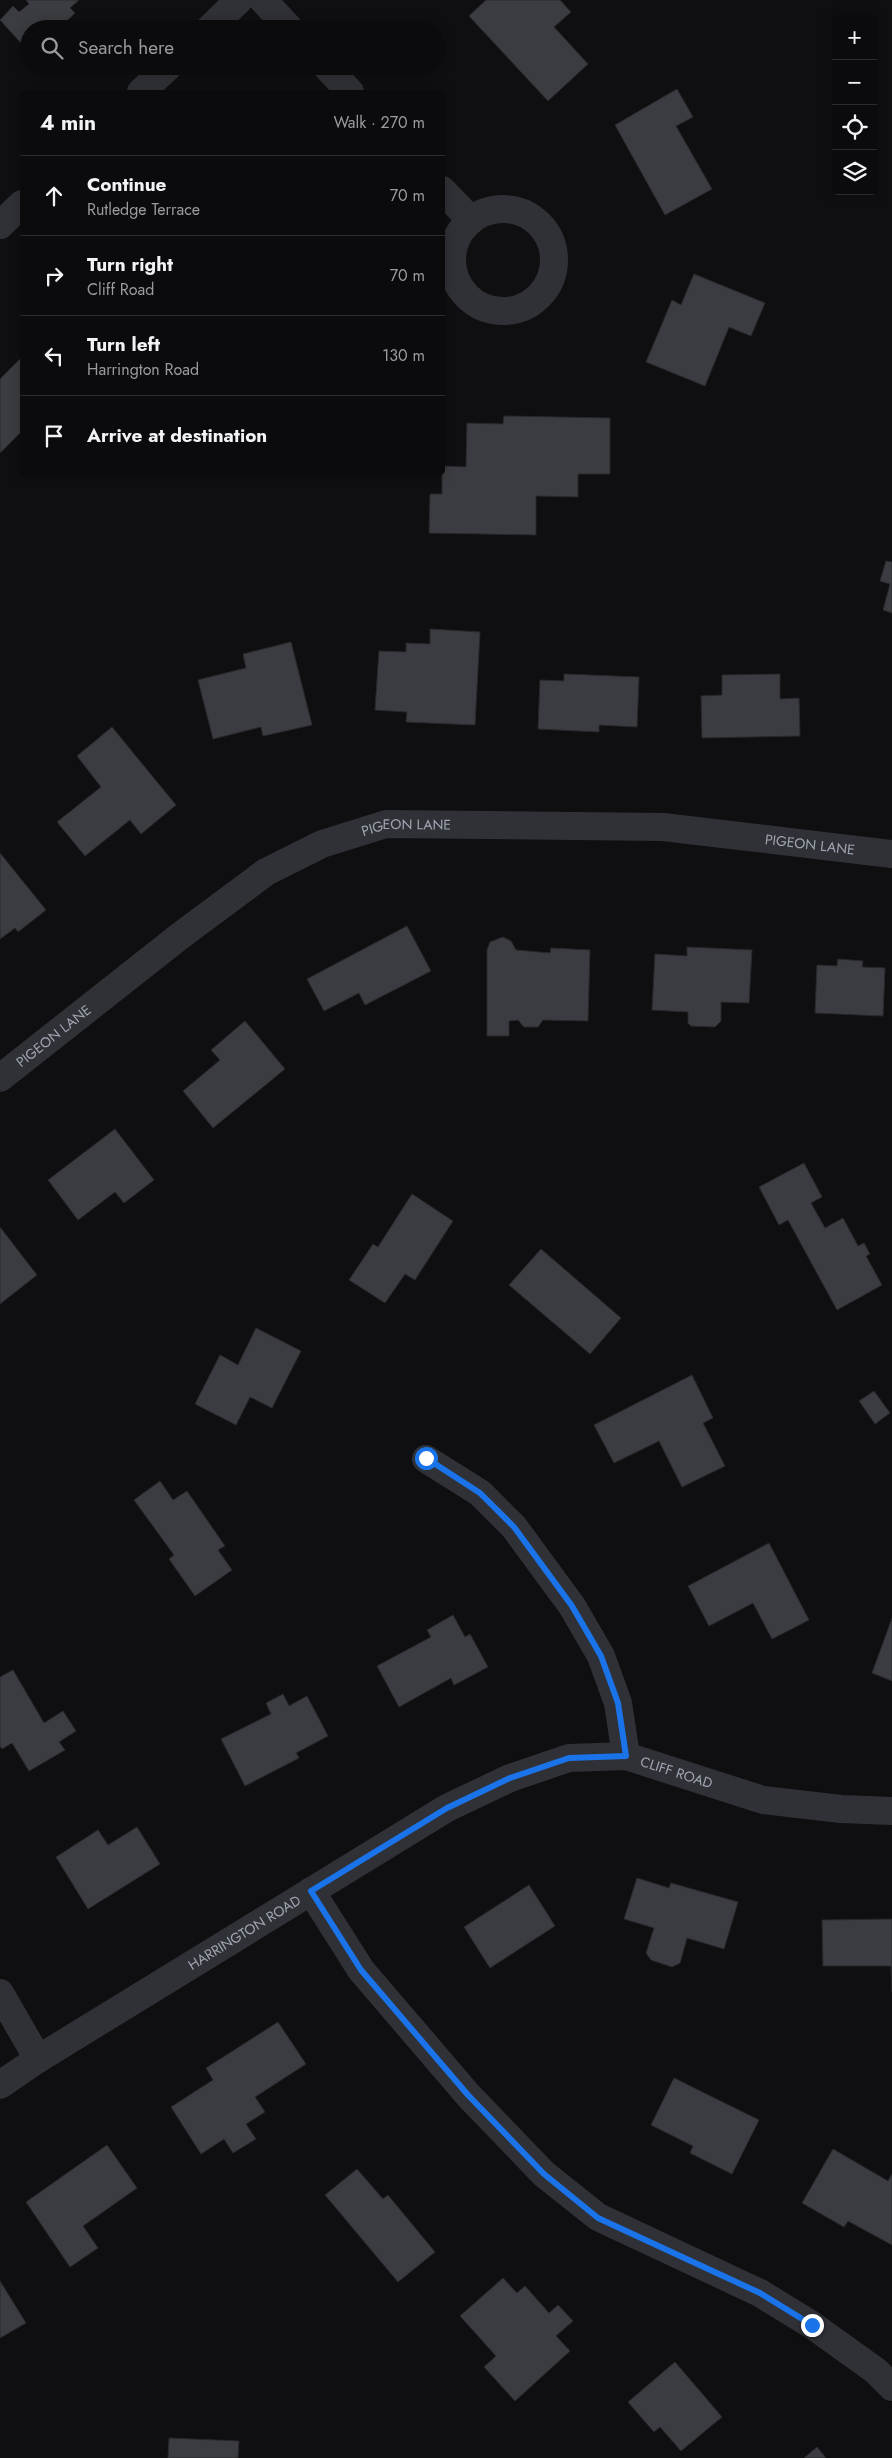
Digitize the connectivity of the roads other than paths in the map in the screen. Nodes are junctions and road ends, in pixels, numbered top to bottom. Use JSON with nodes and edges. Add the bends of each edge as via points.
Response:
{"nodes":[{"id":1,"x":239,"y":0,"type":"edge"},
{"id":2,"x":263,"y":0,"type":"edge"},
{"id":3,"x":218,"y":20,"type":"edge"},
{"id":4,"x":282,"y":20,"type":"edge"},
{"id":5,"x":159,"y":75,"type":"edge"},
{"id":6,"x":334,"y":75,"type":"edge"},
{"id":7,"x":143,"y":90,"type":"edge"},
{"id":8,"x":348,"y":90,"type":"edge"},
{"id":9,"x":445,"y":193,"type":"edge"},
{"id":10,"x":20,"y":206,"type":"edge"},
{"id":11,"x":470,"y":220,"type":"dead end"},
{"id":12,"x":0,"y":225,"type":"edge"},
{"id":13,"x":892,"y":854,"type":"edge"},
{"id":14,"x":0,"y":1078,"type":"edge"},
{"id":15,"x":426,"y":1458,"type":"dead end"},
{"id":16,"x":626,"y":1756,"type":"junction"},
{"id":17,"x":892,"y":1811,"type":"edge"},
{"id":18,"x":311,"y":1891,"type":"junction"},
{"id":19,"x":0,"y":1992,"type":"edge"},
{"id":20,"x":38,"y":2059,"type":"junction"},
{"id":21,"x":0,"y":2085,"type":"edge"},
{"id":22,"x":892,"y":2387,"type":"edge"}],
"edges":[{"from":1,"to":3,"type":"street"},
{"from":2,"to":4,"type":"street"},
{"from":5,"to":7,"type":"street"},
{"from":6,"to":8,"type":"street"},
{"from":9,"to":11,"type":"street"},
{"from":10,"to":12,"type":"street"},
{"from":13,"to":14,"type":"street","name":"PIGEON LANE","via":[[663,827],[386,824],[322,844],[266,872]]},
{"from":15,"to":16,"type":"street","via":[[480,1493],[514,1527],[572,1606],[601,1656],[618,1703]]},
{"from":16,"to":17,"type":"street","name":"CLIFF ROAD","via":[[763,1800]]},
{"from":16,"to":18,"type":"street","name":"CLIFF ROAD","via":[[569,1758],[510,1778],[447,1808]]},
{"from":18,"to":20,"type":"street","name":"HARRINGTON ROAD"},
{"from":18,"to":22,"type":"street","name":"HARRINGTON ROAD","via":[[361,1970],[468,2095],[544,2174],[598,2218],[760,2293],[812,2325],[876,2371]]},
{"from":19,"to":20,"type":"street"},
{"from":20,"to":21,"type":"street","name":"HARRINGTON ROAD"}]}
